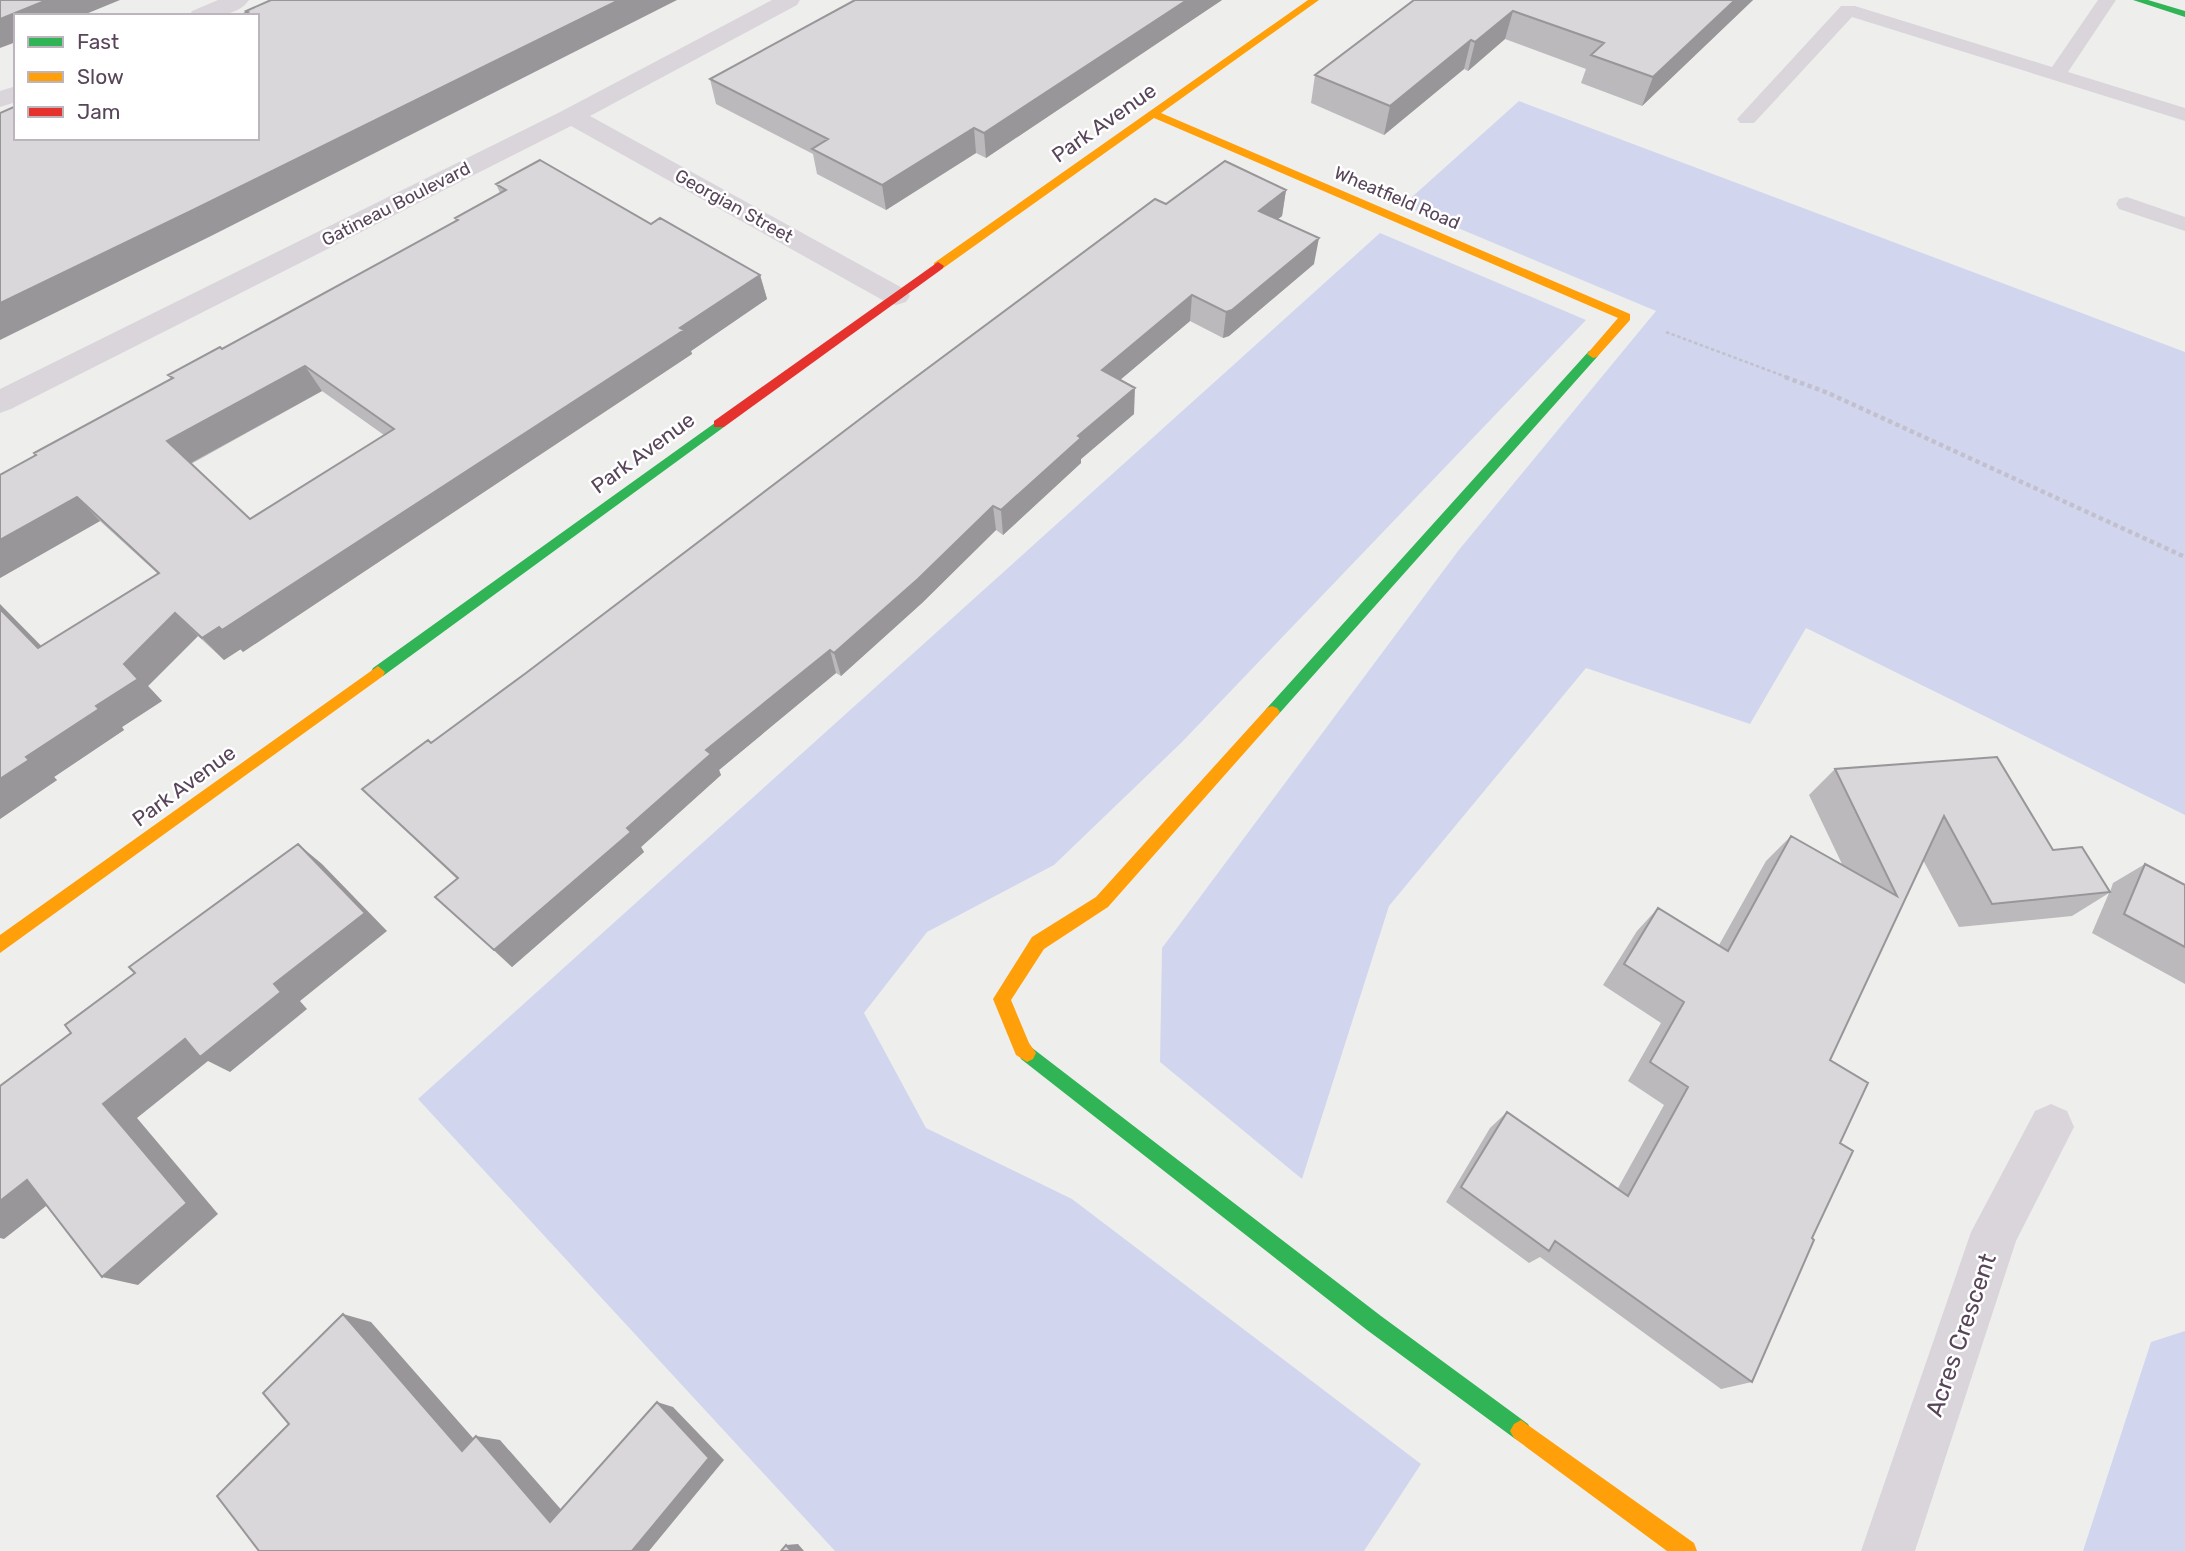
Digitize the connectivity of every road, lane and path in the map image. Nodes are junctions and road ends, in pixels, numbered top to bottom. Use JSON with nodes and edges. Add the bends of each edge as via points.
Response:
{"nodes":[{"id":1,"x":238,"y":0,"type":"edge"},
{"id":2,"x":789,"y":0,"type":"edge"},
{"id":3,"x":1314,"y":0,"type":"edge"},
{"id":4,"x":2107,"y":0,"type":"edge"},
{"id":5,"x":2138,"y":0,"type":"edge"},
{"id":6,"x":205,"y":14,"type":"edge"},
{"id":7,"x":2185,"y":14,"type":"edge"},
{"id":8,"x":2057,"y":74,"type":"junction"},
{"id":9,"x":1154,"y":114,"type":"junction"},
{"id":10,"x":571,"y":116,"type":"junction"},
{"id":11,"x":2185,"y":116,"type":"edge"},
{"id":12,"x":1747,"y":119,"type":"dead end"},
{"id":13,"x":2127,"y":204,"type":"dead end"},
{"id":14,"x":2185,"y":224,"type":"edge"},
{"id":15,"x":897,"y":296,"type":"junction"},
{"id":16,"x":1626,"y":317,"type":"junction"},
{"id":17,"x":0,"y":402,"type":"edge"},
{"id":18,"x":2185,"y":557,"type":"edge"},
{"id":19,"x":0,"y":945,"type":"edge"},
{"id":20,"x":2051,"y":1126,"type":"dead end"},
{"id":21,"x":1686,"y":1551,"type":"edge"},
{"id":22,"x":1888,"y":1551,"type":"edge"}],
"edges":[{"from":1,"to":6,"type":"street"},
{"from":2,"to":10,"type":"street","name":"Gatineau Boulevard"},
{"from":3,"to":9,"type":"street","name":"Park Avenue"},
{"from":4,"to":8,"type":"lane"},
{"from":5,"to":7,"type":"street"},
{"from":8,"to":11,"type":"lane"},
{"from":8,"to":12,"type":"lane","via":[[1848,10]]},
{"from":9,"to":15,"type":"street","name":"Park Avenue"},
{"from":9,"to":16,"type":"street","name":"Wheatfield Road"},
{"from":10,"to":15,"type":"street","name":"Georgian Street"},
{"from":10,"to":17,"type":"street","name":"Gatineau Boulevard"},
{"from":13,"to":14,"type":"lane"},
{"from":15,"to":19,"type":"street","name":"Park Avenue"},
{"from":16,"to":18,"type":"path","via":[[1828,393]]},
{"from":16,"to":21,"type":"street","via":[[1102,902],[1038,943],[1002,999],[1023,1049],[1374,1323]]},
{"from":20,"to":22,"type":"street","name":"Acres Crescent","via":[[1995,1232]]}]}
